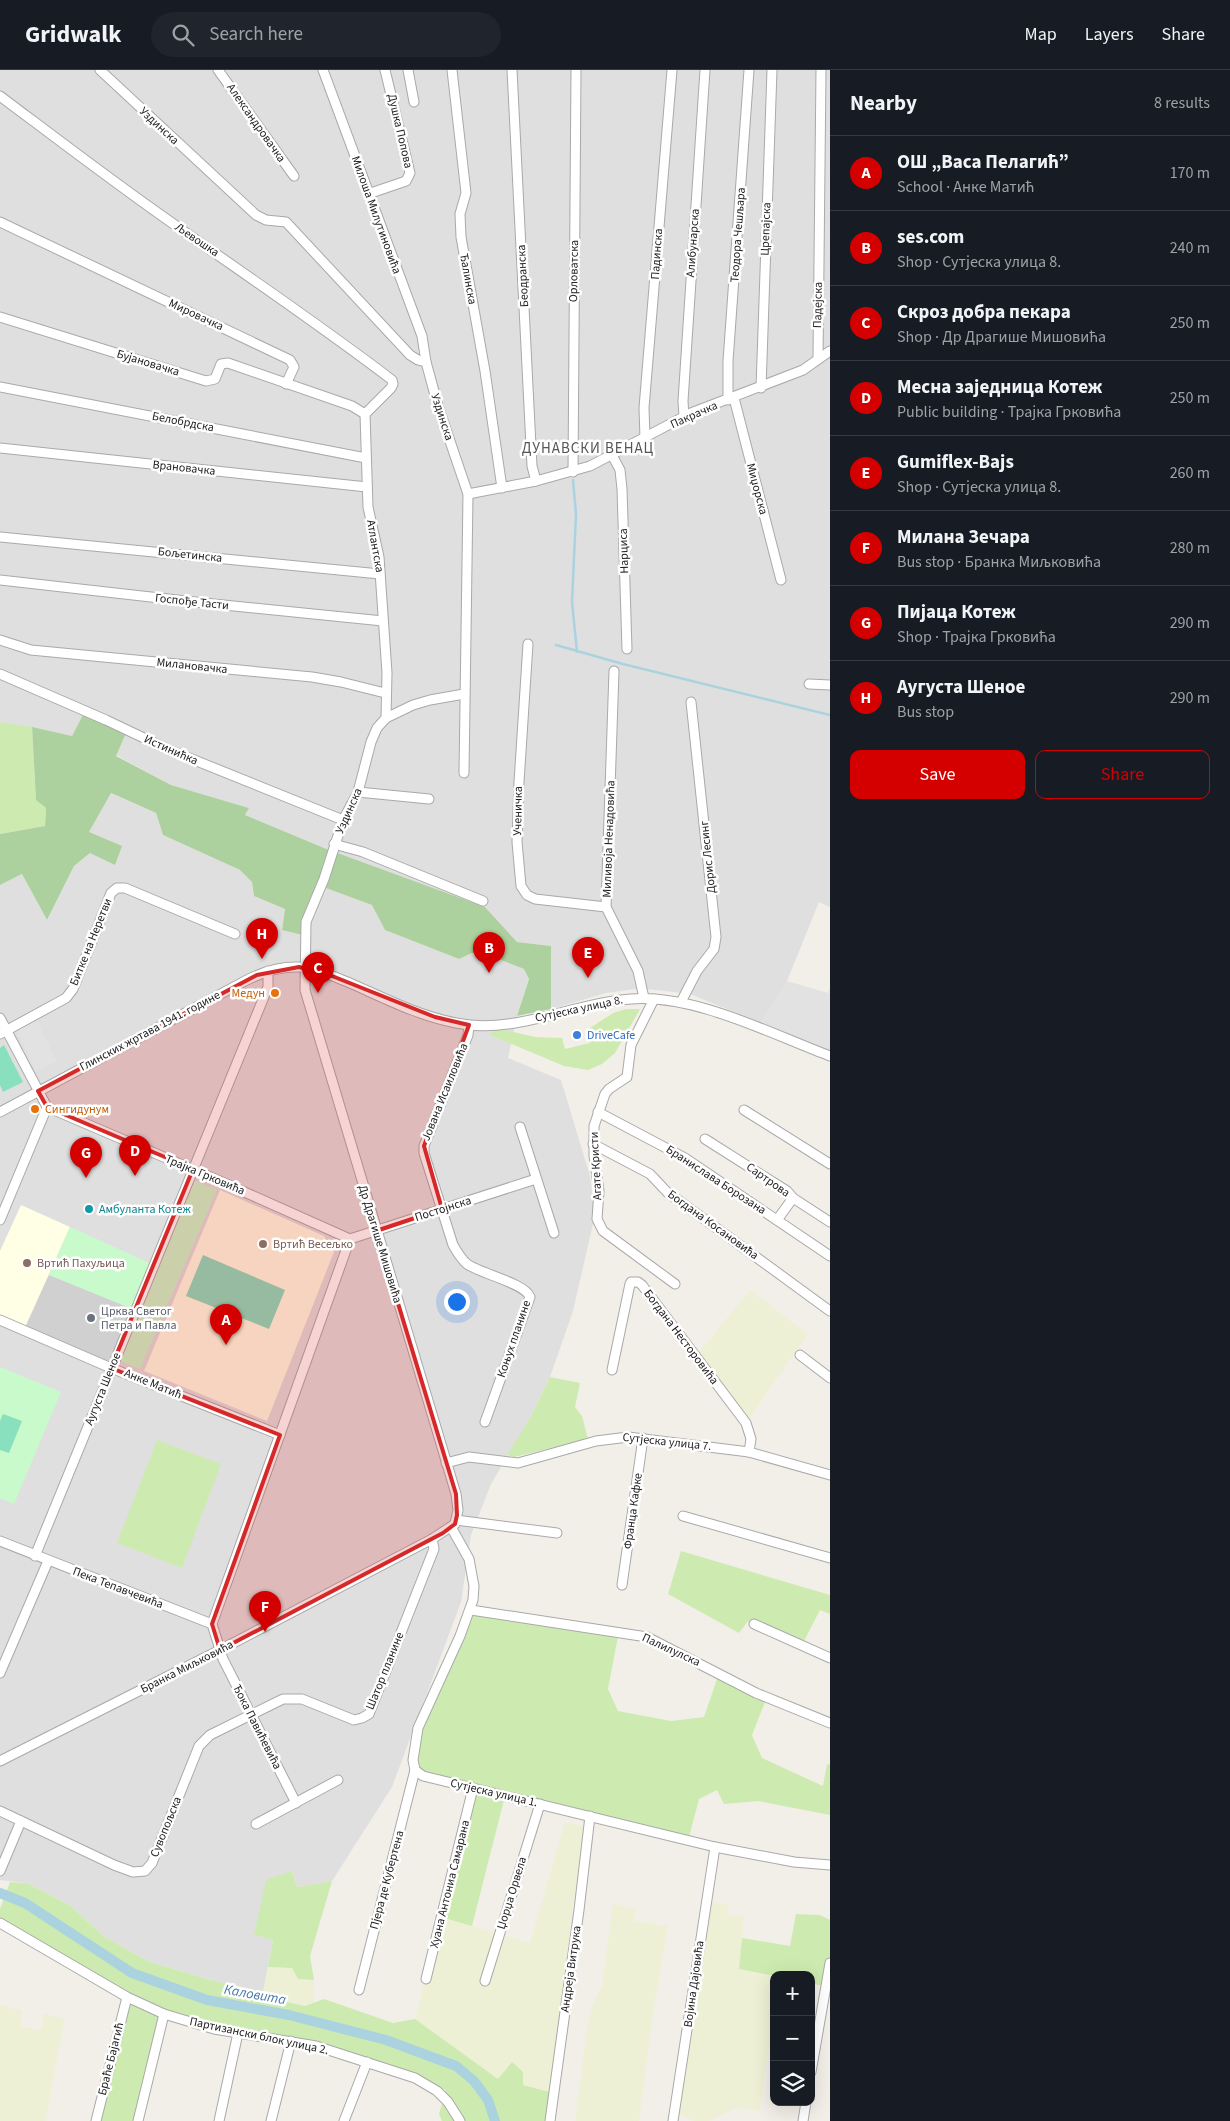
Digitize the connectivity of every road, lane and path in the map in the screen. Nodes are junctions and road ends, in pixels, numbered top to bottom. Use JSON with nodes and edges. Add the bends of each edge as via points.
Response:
{"nodes":[{"id":1,"x":100,"y":70,"type":"edge"},
{"id":2,"x":218,"y":70,"type":"edge"},
{"id":3,"x":323,"y":70,"type":"edge"},
{"id":4,"x":385,"y":70,"type":"edge"},
{"id":5,"x":408,"y":70,"type":"edge"},
{"id":6,"x":452,"y":70,"type":"edge"},
{"id":7,"x":512,"y":70,"type":"edge"},
{"id":8,"x":576,"y":70,"type":"edge"},
{"id":9,"x":672,"y":70,"type":"edge"},
{"id":10,"x":705,"y":70,"type":"edge"},
{"id":11,"x":749,"y":70,"type":"edge"},
{"id":12,"x":772,"y":70,"type":"edge"},
{"id":13,"x":821,"y":70,"type":"edge"},
{"id":14,"x":0,"y":96,"type":"edge"},
{"id":15,"x":414,"y":102,"type":"dead end"},
{"id":16,"x":294,"y":176,"type":"dead end"},
{"id":17,"x":368,"y":194,"type":"junction"},
{"id":18,"x":0,"y":222,"type":"edge"},
{"id":19,"x":0,"y":317,"type":"edge"},
{"id":20,"x":830,"y":351,"type":"edge"},
{"id":21,"x":818,"y":359,"type":"junction"},
{"id":22,"x":426,"y":362,"type":"junction"},
{"id":23,"x":286,"y":384,"type":"junction"},
{"id":24,"x":0,"y":386,"type":"edge"},
{"id":25,"x":761,"y":388,"type":"junction"},
{"id":26,"x":731,"y":399,"type":"junction"},
{"id":27,"x":365,"y":414,"type":"junction"},
{"id":28,"x":684,"y":417,"type":"junction"},
{"id":29,"x":645,"y":438,"type":"junction"},
{"id":30,"x":0,"y":448,"type":"edge"},
{"id":31,"x":612,"y":455,"type":"junction"},
{"id":32,"x":366,"y":458,"type":"junction"},
{"id":33,"x":573,"y":472,"type":"junction"},
{"id":34,"x":536,"y":481,"type":"junction"},
{"id":35,"x":367,"y":487,"type":"junction"},
{"id":36,"x":502,"y":488,"type":"junction"},
{"id":37,"x":468,"y":494,"type":"junction"},
{"id":38,"x":0,"y":537,"type":"edge"},
{"id":39,"x":380,"y":574,"type":"junction"},
{"id":40,"x":0,"y":580,"type":"edge"},
{"id":41,"x":781,"y":580,"type":"dead end"},
{"id":42,"x":383,"y":621,"type":"junction"},
{"id":43,"x":0,"y":640,"type":"edge"},
{"id":44,"x":528,"y":644,"type":"dead end"},
{"id":45,"x":627,"y":649,"type":"dead end"},
{"id":46,"x":614,"y":672,"type":"dead end"},
{"id":47,"x":0,"y":674,"type":"edge"},
{"id":48,"x":809,"y":684,"type":"dead end"},
{"id":49,"x":830,"y":685,"type":"edge"},
{"id":50,"x":385,"y":693,"type":"junction"},
{"id":51,"x":464,"y":694,"type":"junction"},
{"id":52,"x":691,"y":702,"type":"dead end"},
{"id":53,"x":386,"y":718,"type":"junction"},
{"id":54,"x":464,"y":773,"type":"dead end"},
{"id":55,"x":358,"y":792,"type":"junction"},
{"id":56,"x":429,"y":799,"type":"dead end"},
{"id":57,"x":343,"y":820,"type":"junction"},
{"id":58,"x":334,"y":844,"type":"junction"},
{"id":59,"x":482,"y":901,"type":"dead end"},
{"id":60,"x":606,"y":907,"type":"junction"},
{"id":61,"x":235,"y":934,"type":"dead end"},
{"id":62,"x":306,"y":968,"type":"junction"},
{"id":63,"x":268,"y":971,"type":"junction"},
{"id":64,"x":649,"y":999,"type":"junction"},
{"id":65,"x":681,"y":1002,"type":"junction"},
{"id":66,"x":0,"y":1018,"type":"edge"},
{"id":67,"x":469,"y":1025,"type":"junction"},
{"id":68,"x":4,"y":1032,"type":"edge"},
{"id":69,"x":830,"y":1056,"type":"edge"},
{"id":70,"x":38,"y":1091,"type":"junction"},
{"id":71,"x":47,"y":1107,"type":"junction"},
{"id":72,"x":744,"y":1110,"type":"dead end"},
{"id":73,"x":0,"y":1112,"type":"edge"},
{"id":74,"x":598,"y":1112,"type":"junction"},
{"id":75,"x":520,"y":1128,"type":"dead end"},
{"id":76,"x":706,"y":1139,"type":"dead end"},
{"id":77,"x":593,"y":1144,"type":"junction"},
{"id":78,"x":830,"y":1164,"type":"edge"},
{"id":79,"x":193,"y":1169,"type":"junction"},
{"id":80,"x":536,"y":1179,"type":"junction"},
{"id":81,"x":793,"y":1198,"type":"junction"},
{"id":82,"x":442,"y":1209,"type":"junction"},
{"id":83,"x":0,"y":1220,"type":"edge"},
{"id":84,"x":777,"y":1220,"type":"junction"},
{"id":85,"x":830,"y":1222,"type":"edge"},
{"id":86,"x":376,"y":1231,"type":"junction"},
{"id":87,"x":554,"y":1233,"type":"dead end"},
{"id":88,"x":350,"y":1239,"type":"junction"},
{"id":89,"x":830,"y":1256,"type":"edge"},
{"id":90,"x":675,"y":1284,"type":"dead end"},
{"id":91,"x":830,"y":1311,"type":"edge"},
{"id":92,"x":0,"y":1320,"type":"edge"},
{"id":93,"x":800,"y":1355,"type":"dead end"},
{"id":94,"x":111,"y":1368,"type":"junction"},
{"id":95,"x":612,"y":1370,"type":"dead end"},
{"id":96,"x":830,"y":1378,"type":"edge"},
{"id":97,"x":485,"y":1422,"type":"dead end"},
{"id":98,"x":280,"y":1435,"type":"junction"},
{"id":99,"x":643,"y":1438,"type":"junction"},
{"id":100,"x":749,"y":1452,"type":"junction"},
{"id":101,"x":446,"y":1463,"type":"junction"},
{"id":102,"x":830,"y":1474,"type":"edge"},
{"id":103,"x":683,"y":1516,"type":"dead end"},
{"id":104,"x":454,"y":1524,"type":"junction"},
{"id":105,"x":557,"y":1533,"type":"dead end"},
{"id":106,"x":432,"y":1539,"type":"junction"},
{"id":107,"x":0,"y":1541,"type":"edge"},
{"id":108,"x":36,"y":1556,"type":"junction"},
{"id":109,"x":830,"y":1558,"type":"edge"},
{"id":110,"x":48,"y":1561,"type":"junction"},
{"id":111,"x":622,"y":1585,"type":"dead end"},
{"id":112,"x":471,"y":1610,"type":"junction"},
{"id":113,"x":212,"y":1624,"type":"junction"},
{"id":114,"x":754,"y":1624,"type":"dead end"},
{"id":115,"x":220,"y":1650,"type":"junction"},
{"id":116,"x":830,"y":1658,"type":"edge"},
{"id":117,"x":0,"y":1673,"type":"edge"},
{"id":118,"x":251,"y":1714,"type":"junction"},
{"id":119,"x":830,"y":1723,"type":"edge"},
{"id":120,"x":0,"y":1760,"type":"edge"},
{"id":121,"x":415,"y":1770,"type":"junction"},
{"id":122,"x":338,"y":1780,"type":"dead end"},
{"id":123,"x":474,"y":1788,"type":"junction"},
{"id":124,"x":296,"y":1803,"type":"junction"},
{"id":125,"x":540,"y":1804,"type":"junction"},
{"id":126,"x":0,"y":1811,"type":"edge"},
{"id":127,"x":590,"y":1816,"type":"junction"},
{"id":128,"x":21,"y":1821,"type":"junction"},
{"id":129,"x":256,"y":1824,"type":"dead end"},
{"id":130,"x":714,"y":1848,"type":"junction"},
{"id":131,"x":830,"y":1865,"type":"edge"},
{"id":132,"x":0,"y":1871,"type":"edge"},
{"id":133,"x":0,"y":1923,"type":"edge"},
{"id":134,"x":830,"y":1964,"type":"edge"},
{"id":135,"x":426,"y":1979,"type":"dead end"},
{"id":136,"x":485,"y":1982,"type":"dead end"},
{"id":137,"x":359,"y":1990,"type":"dead end"},
{"id":138,"x":127,"y":1997,"type":"junction"},
{"id":139,"x":164,"y":2014,"type":"junction"},
{"id":140,"x":238,"y":2033,"type":"junction"},
{"id":141,"x":291,"y":2041,"type":"junction"},
{"id":142,"x":813,"y":2061,"type":"edge"},
{"id":143,"x":367,"y":2062,"type":"junction"},
{"id":144,"x":805,"y":2106,"type":"edge"},
{"id":145,"x":96,"y":2121,"type":"edge"},
{"id":146,"x":138,"y":2121,"type":"edge"},
{"id":147,"x":219,"y":2121,"type":"edge"},
{"id":148,"x":271,"y":2121,"type":"edge"},
{"id":149,"x":344,"y":2121,"type":"edge"},
{"id":150,"x":460,"y":2121,"type":"edge"},
{"id":151,"x":550,"y":2121,"type":"edge"},
{"id":152,"x":674,"y":2121,"type":"edge"},
{"id":153,"x":803,"y":2121,"type":"edge"}],
"edges":[{"from":1,"to":22,"type":"street","name":"Уздинска","via":[[256,215],[266,220],[286,222],[410,355]]},
{"from":2,"to":16,"type":"street","name":"Александровачка"},
{"from":3,"to":17,"type":"street","name":"Милоша Милутиновића"},
{"from":4,"to":17,"type":"street","name":"Душка Попова","via":[[410,173],[406,181]]},
{"from":5,"to":15,"type":"street"},
{"from":6,"to":36,"type":"street","name":"Ђалинска","via":[[466,193],[460,214],[461,237]]},
{"from":7,"to":34,"type":"street","name":"Беодранска","via":[[532,466]]},
{"from":8,"to":33,"type":"street","name":"Орловатска"},
{"from":9,"to":29,"type":"street","name":"Падинска","via":[[644,408]]},
{"from":10,"to":28,"type":"street","name":"Алибунарска"},
{"from":11,"to":26,"type":"street","name":"Теодора Чешљара","via":[[728,361]]},
{"from":12,"to":25,"type":"street","name":"Црепајска"},
{"from":13,"to":21,"type":"street","name":"Падејска"},
{"from":14,"to":27,"type":"street","name":"Љевошка","via":[[392,380],[393,384]]},
{"from":17,"to":22,"type":"street","name":"Милоша Милутиновића","via":[[422,336]]},
{"from":18,"to":23,"type":"street","name":"Мировачка","via":[[290,360],[294,367]]},
{"from":19,"to":23,"type":"street","name":"Бујановачка","via":[[206,381],[215,379],[224,362]]},
{"from":20,"to":21,"type":"street","name":"Пакрачка"},
{"from":21,"to":25,"type":"street","name":"Пакрачка","via":[[803,370]]},
{"from":22,"to":37,"type":"street","name":"Уздинска"},
{"from":23,"to":27,"type":"street","via":[[352,406]]},
{"from":24,"to":32,"type":"street","name":"Белобрдска"},
{"from":25,"to":26,"type":"street","name":"Пакрачка"},
{"from":26,"to":28,"type":"street","name":"Пакрачка"},
{"from":26,"to":41,"type":"street","name":"Миџорска"},
{"from":27,"to":32,"type":"street","name":"Атлантска"},
{"from":28,"to":29,"type":"street","name":"Пакрачка"},
{"from":29,"to":31,"type":"street","name":"Пакрачка"},
{"from":30,"to":35,"type":"street","name":"Врановачка"},
{"from":31,"to":33,"type":"street","name":"Пакрачка"},
{"from":31,"to":45,"type":"street","name":"Нарциса","via":[[620,470],[622,489]]},
{"from":32,"to":35,"type":"street","name":"Атлантска"},
{"from":33,"to":34,"type":"street","name":"Пакрачка"},
{"from":34,"to":36,"type":"street","name":"Пакрачка"},
{"from":35,"to":39,"type":"street","name":"Атлантска"},
{"from":36,"to":37,"type":"street","name":"Пакрачка"},
{"from":37,"to":51,"type":"street","name":"Уздинска"},
{"from":38,"to":39,"type":"street","name":"Бољетинска"},
{"from":39,"to":42,"type":"street","name":"Атлантска"},
{"from":40,"to":42,"type":"street","name":"Госпође Тасти"},
{"from":42,"to":50,"type":"street","name":"Атлантска","via":[[387,673]]},
{"from":43,"to":50,"type":"street","name":"Милановачка","via":[[31,650],[312,677]]},
{"from":44,"to":60,"type":"street","name":"Ученичка","via":[[518,790],[517,842],[521,886],[530,898]]},
{"from":46,"to":60,"type":"street","name":"Миливоја Ненадовића"},
{"from":47,"to":57,"type":"street","name":"Истинићка","via":[[167,749]]},
{"from":48,"to":49,"type":"street"},
{"from":50,"to":53,"type":"street","name":"Атлантска"},
{"from":51,"to":53,"type":"street","via":[[430,700]]},
{"from":51,"to":54,"type":"street","name":"Уздинска"},
{"from":52,"to":65,"type":"street","name":"Дорис Лесинг","via":[[716,937],[714,949],[697,971]]},
{"from":53,"to":55,"type":"street","name":"Уздинска","via":[[373,736]]},
{"from":55,"to":56,"type":"street"},
{"from":55,"to":57,"type":"street","name":"Уздинска"},
{"from":57,"to":58,"type":"street","name":"Уздинска"},
{"from":58,"to":59,"type":"street","name":"Уздинска","via":[[364,852]]},
{"from":58,"to":62,"type":"street","name":"Уздинска","via":[[306,922]]},
{"from":60,"to":64,"type":"street","name":"Миливоја Ненадовића"},
{"from":61,"to":68,"type":"street","name":"Битке на Неретви","via":[[125,888],[117,888],[111,893],[73,989],[66,998]]},
{"from":62,"to":63,"type":"street","name":"Глинских жртава 1941. године"},
{"from":62,"to":67,"type":"street","name":"Јована Исаиловића","via":[[426,1014]]},
{"from":62,"to":86,"type":"street","name":"Др Драгише Мишовића","via":[[306,999]]},
{"from":63,"to":70,"type":"street","name":"Глинских жртава 1941. године"},
{"from":63,"to":79,"type":"street","name":"Аугуста Шеное","via":[[268,987]]},
{"from":64,"to":65,"type":"street","name":"Сутјеска улица 8."},
{"from":64,"to":67,"type":"street","name":"Сутјеска улица 8.","via":[[591,1004],[525,1021]]},
{"from":64,"to":74,"type":"street","name":"Агате Кристи","via":[[631,1044],[627,1077],[609,1089]]},
{"from":65,"to":69,"type":"street","name":"Сутјеска улица 8."},
{"from":66,"to":68,"type":"street"},
{"from":67,"to":82,"type":"street","name":"Јована Исаиловића","via":[[468,1036],[424,1146]]},
{"from":68,"to":70,"type":"street"},
{"from":70,"to":71,"type":"street"},
{"from":70,"to":73,"type":"street","name":"Глинских жртава 1941. године"},
{"from":71,"to":79,"type":"street","name":"Трајка Грковића"},
{"from":71,"to":83,"type":"street"},
{"from":72,"to":78,"type":"street"},
{"from":74,"to":77,"type":"street","name":"Агате Кристи"},
{"from":74,"to":84,"type":"street","name":"Бранислава Борозана","via":[[676,1152]]},
{"from":75,"to":80,"type":"street"},
{"from":76,"to":81,"type":"street","name":"Сартрова"},
{"from":77,"to":90,"type":"street","name":"Агате Кристи","via":[[600,1228]]},
{"from":77,"to":91,"type":"street","name":"Богдана Косановића","via":[[650,1174],[666,1192]]},
{"from":79,"to":88,"type":"street","name":"Трајка Грковића"},
{"from":79,"to":94,"type":"street","name":"Аугуста Шеное"},
{"from":80,"to":82,"type":"street","name":"Постојнска"},
{"from":80,"to":87,"type":"street"},
{"from":81,"to":84,"type":"street"},
{"from":81,"to":85,"type":"street","name":"Сартрова"},
{"from":82,"to":86,"type":"street","name":"Постојнска"},
{"from":82,"to":97,"type":"street","name":"Коњух планине","via":[[461,1258],[473,1268],[524,1290],[530,1297]]},
{"from":84,"to":89,"type":"street","name":"Бранислава Борозана"},
{"from":86,"to":88,"type":"street","name":"Постојнска"},
{"from":86,"to":101,"type":"street","name":"Др Драгише Мишовића"},
{"from":88,"to":98,"type":"street"},
{"from":92,"to":94,"type":"street","name":"Анке Матић"},
{"from":93,"to":96,"type":"street"},
{"from":94,"to":98,"type":"street","name":"Анке Матић"},
{"from":94,"to":108,"type":"street","name":"Аугуста Шеное"},
{"from":95,"to":100,"type":"street","name":"Богдана Несторовића","via":[[630,1284],[638,1282],[746,1423],[751,1439]]},
{"from":98,"to":113,"type":"street"},
{"from":99,"to":100,"type":"street","name":"Сутјеска улица 7."},
{"from":99,"to":101,"type":"street","name":"Сутјеска улица 7.","via":[[596,1441],[518,1463],[470,1457]]},
{"from":99,"to":111,"type":"street","name":"Франца Кафке"},
{"from":100,"to":102,"type":"street","name":"Сутјеска улица 7."},
{"from":101,"to":104,"type":"street","name":"Др Драгише Мишовића","via":[[456,1494],[458,1510]]},
{"from":103,"to":109,"type":"street"},
{"from":104,"to":105,"type":"street"},
{"from":104,"to":106,"type":"street","name":"Бранка Миљковића"},
{"from":104,"to":112,"type":"street","via":[[469,1559],[474,1586]]},
{"from":106,"to":115,"type":"street","name":"Бранка Миљковића"},
{"from":106,"to":118,"type":"street","name":"Шатор планине","via":[[434,1549],[369,1714],[354,1720],[294,1698],[277,1701]]},
{"from":107,"to":108,"type":"street","name":"Пека Тепавчевића"},
{"from":108,"to":110,"type":"street","name":"Пека Тепавчевића"},
{"from":110,"to":113,"type":"street","name":"Пека Тепавчевића"},
{"from":110,"to":117,"type":"street"},
{"from":112,"to":119,"type":"street","name":"Палилулска","via":[[646,1637],[756,1692]]},
{"from":112,"to":121,"type":"street","via":[[418,1728],[413,1760]]},
{"from":113,"to":115,"type":"street"},
{"from":114,"to":116,"type":"street"},
{"from":115,"to":118,"type":"street","name":"Ђока Павићевића"},
{"from":115,"to":120,"type":"street","name":"Бранка Миљковића"},
{"from":118,"to":124,"type":"street","name":"Ђока Павићевића"},
{"from":118,"to":128,"type":"street","name":"Сувопољска","via":[[210,1735],[199,1746],[152,1863],[142,1873],[114,1864]]},
{"from":121,"to":123,"type":"street","name":"Сутјеска улица 1.","via":[[423,1776]]},
{"from":121,"to":137,"type":"street","name":"Пјера де Кубертена"},
{"from":122,"to":124,"type":"street"},
{"from":123,"to":125,"type":"street","name":"Сутјеска улица 1."},
{"from":123,"to":135,"type":"street","name":"Хуана Антониа Самарана"},
{"from":124,"to":129,"type":"street"},
{"from":125,"to":127,"type":"street","name":"Сутјеска улица 1."},
{"from":125,"to":136,"type":"street","name":"Џорџа Орвела"},
{"from":126,"to":128,"type":"street","name":"Сувопољска"},
{"from":127,"to":130,"type":"street","name":"Сутјеска улица 1."},
{"from":127,"to":151,"type":"street","name":"Андреја Витрука"},
{"from":128,"to":132,"type":"street"},
{"from":130,"to":131,"type":"street","name":"Сутјеска улица 1."},
{"from":130,"to":152,"type":"street","name":"Војина Дајовића"},
{"from":133,"to":138,"type":"street","name":"Партизански блок улица 2."},
{"from":134,"to":142,"type":"street"},
{"from":138,"to":139,"type":"street","name":"Партизански блок улица 2."},
{"from":138,"to":145,"type":"street","name":"Браће Бајагић"},
{"from":139,"to":140,"type":"street","name":"Партизански блок улица 2."},
{"from":139,"to":146,"type":"street"},
{"from":140,"to":141,"type":"street","name":"Партизански блок улица 2."},
{"from":140,"to":147,"type":"street"},
{"from":141,"to":143,"type":"street","name":"Партизански блок улица 2."},
{"from":141,"to":148,"type":"street"},
{"from":143,"to":149,"type":"street"},
{"from":143,"to":150,"type":"street","name":"Партизански блок улица 2.","via":[[414,2078],[437,2091]]},
{"from":144,"to":153,"type":"street"}]}
